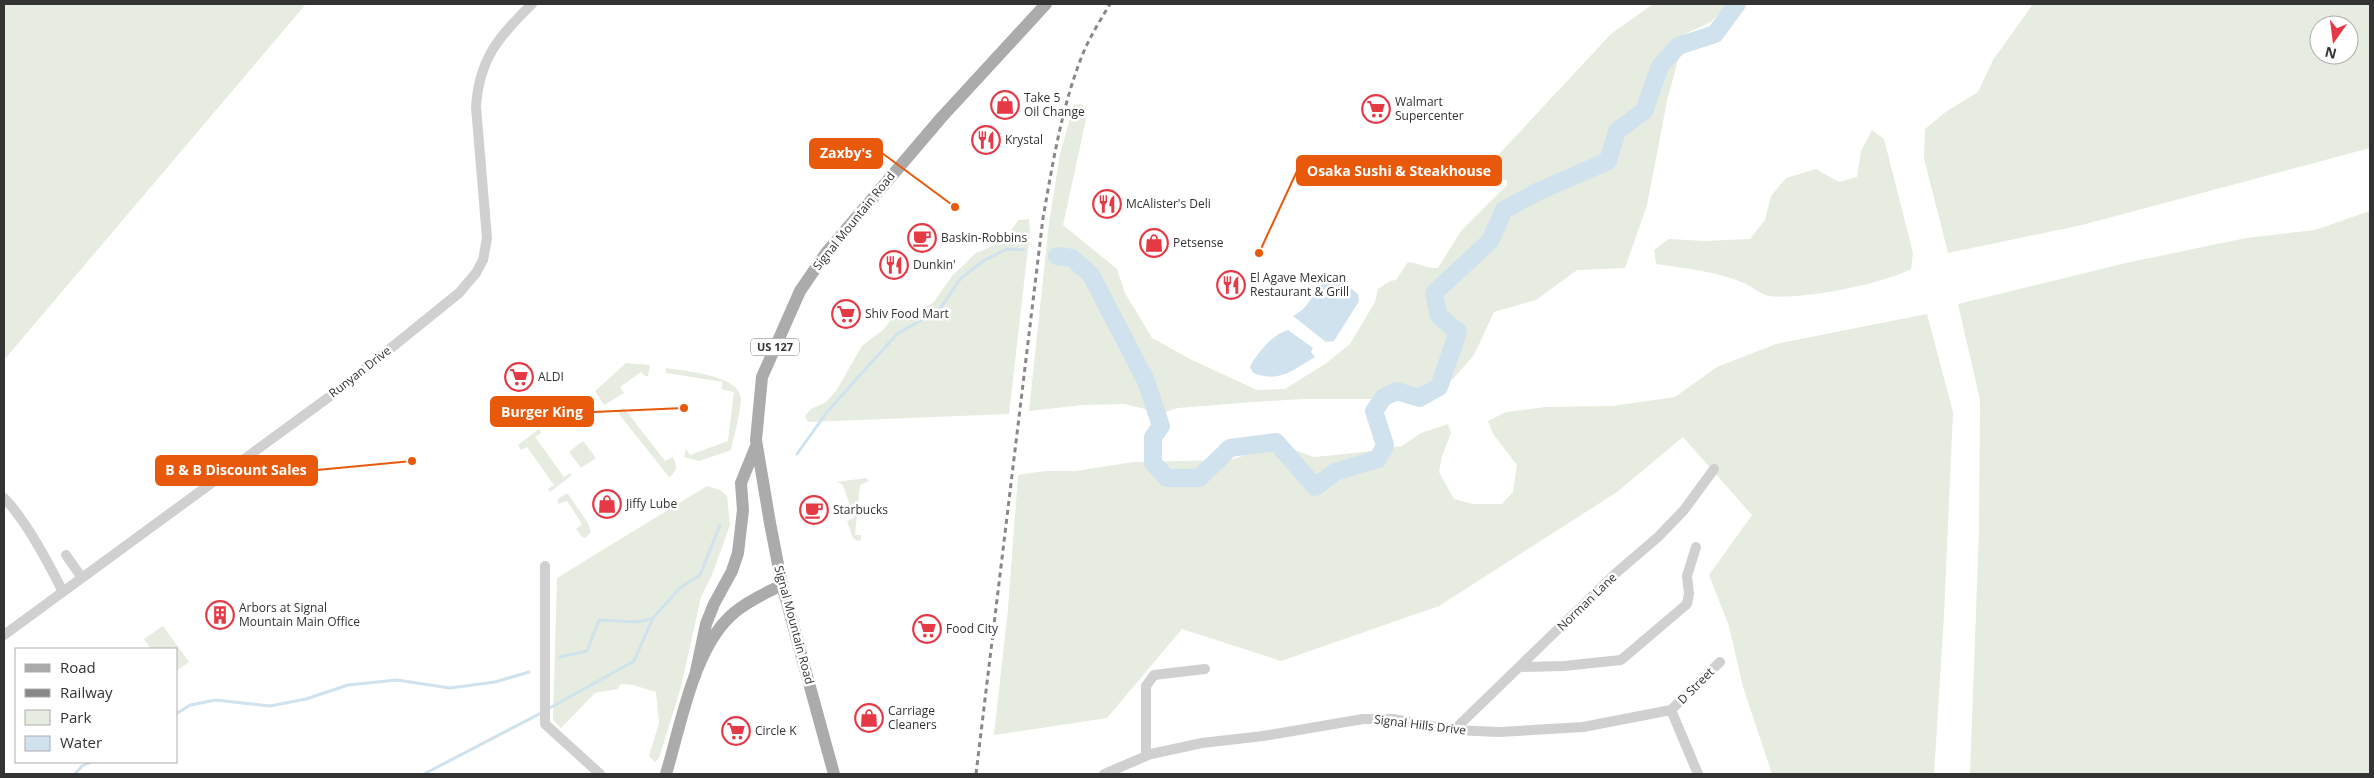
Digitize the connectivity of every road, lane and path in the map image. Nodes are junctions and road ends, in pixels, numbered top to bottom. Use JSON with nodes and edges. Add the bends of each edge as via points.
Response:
{"nodes":[{"id":1,"x":532,"y":4,"type":"edge"},
{"id":2,"x":1046,"y":4,"type":"edge"},
{"id":3,"x":756,"y":446,"type":"junction"},
{"id":4,"x":1714,"y":469,"type":"dead end"},
{"id":5,"x":4,"y":498,"type":"edge"},
{"id":6,"x":1696,"y":547,"type":"dead end"},
{"id":7,"x":66,"y":555,"type":"dead end"},
{"id":8,"x":545,"y":566,"type":"dead end"},
{"id":9,"x":82,"y":578,"type":"junction"},
{"id":10,"x":782,"y":585,"type":"junction"},
{"id":11,"x":63,"y":592,"type":"junction"},
{"id":12,"x":4,"y":635,"type":"edge"},
{"id":13,"x":1720,"y":662,"type":"dead end"},
{"id":14,"x":1519,"y":667,"type":"junction"},
{"id":15,"x":1205,"y":669,"type":"dead end"},
{"id":16,"x":695,"y":676,"type":"junction"},
{"id":17,"x":1671,"y":710,"type":"junction"},
{"id":18,"x":1454,"y":730,"type":"junction"},
{"id":19,"x":1146,"y":756,"type":"junction"},
{"id":20,"x":600,"y":774,"type":"edge"},
{"id":21,"x":666,"y":774,"type":"edge"},
{"id":22,"x":834,"y":774,"type":"edge"},
{"id":23,"x":1104,"y":774,"type":"edge"},
{"id":24,"x":1698,"y":774,"type":"edge"}],
"edges":[{"from":1,"to":9,"type":"street","name":"Runyan Drive","via":[[493,47],[478,85],[476,107],[487,238],[483,260],[476,273],[460,293],[344,386]]},
{"from":2,"to":3,"type":"main road","name":"Signal Mountain Road","number":"US 127","via":[[941,118],[826,252],[800,290],[762,377]]},
{"from":3,"to":10,"type":"main road","name":"Signal Mountain Road","number":"US 127"},
{"from":3,"to":16,"type":"main road","via":[[741,484],[743,510],[738,553],[706,624]]},
{"from":4,"to":14,"type":"street","name":"Norman Lane","via":[[1665,530]]},
{"from":5,"to":11,"type":"street","via":[[48,563]]},
{"from":6,"to":14,"type":"street","via":[[1687,576],[1690,594],[1687,604],[1621,660]]},
{"from":7,"to":9,"type":"street"},
{"from":8,"to":20,"type":"street","via":[[545,724]]},
{"from":9,"to":11,"type":"street","name":"Runyan Drive"},
{"from":10,"to":16,"type":"main road","via":[[750,601],[724,623],[707,647]]},
{"from":10,"to":22,"type":"main road","name":"Signal Mountain Road","number":"US 127"},
{"from":11,"to":12,"type":"street","name":"Runyan Drive"},
{"from":13,"to":17,"type":"street","name":"D Street"},
{"from":14,"to":18,"type":"street","name":"Norman Lane"},
{"from":15,"to":19,"type":"street","via":[[1154,675],[1146,686]]},
{"from":16,"to":21,"type":"main road"},
{"from":17,"to":18,"type":"street","name":"Signal Hills Drive","via":[[1583,727],[1499,732]]},
{"from":17,"to":24,"type":"street"},
{"from":18,"to":19,"type":"street","name":"Signal Hills Drive","via":[[1393,719],[1363,719],[1202,743]]},
{"from":19,"to":23,"type":"street","name":"Signal Hills Drive"}]}
